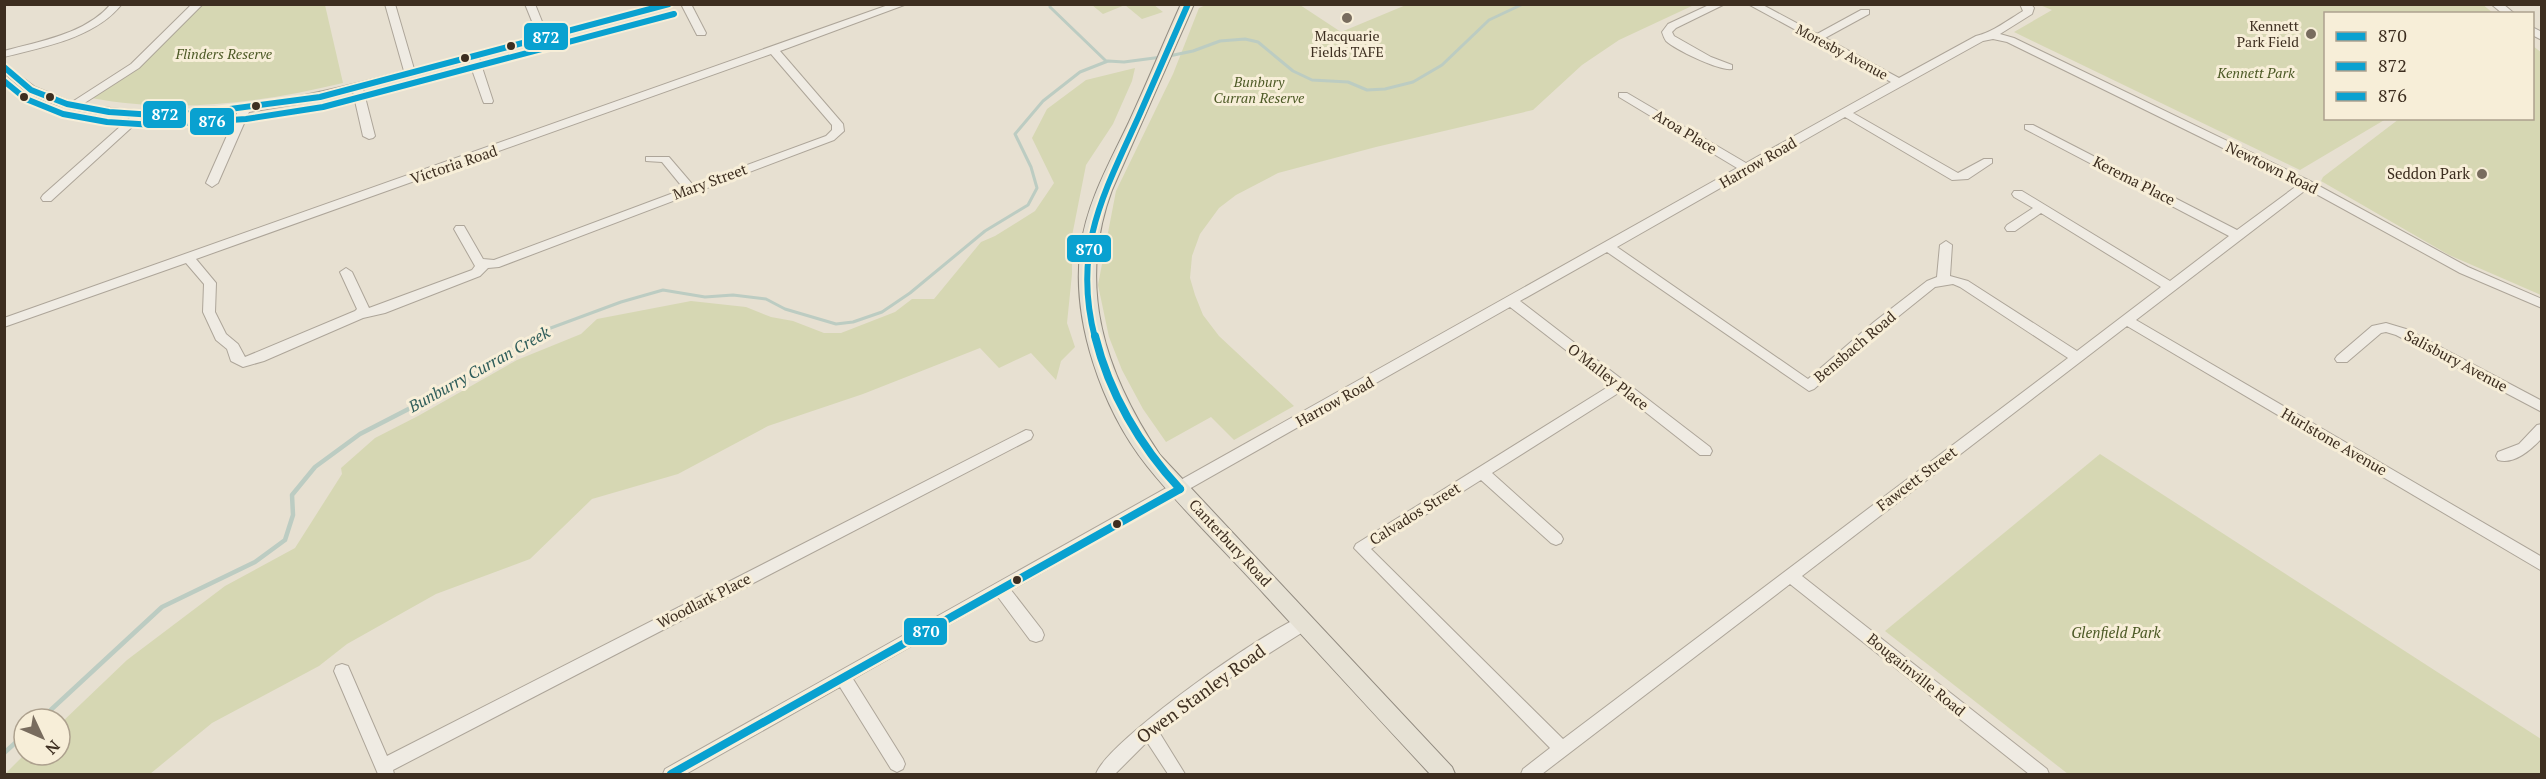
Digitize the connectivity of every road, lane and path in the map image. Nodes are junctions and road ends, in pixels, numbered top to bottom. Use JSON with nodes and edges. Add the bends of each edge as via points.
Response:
{"nodes":[{"id":1,"x":117,"y":4,"type":"edge"},
{"id":2,"x":198,"y":4,"type":"edge"},
{"id":3,"x":390,"y":4,"type":"edge"},
{"id":4,"x":530,"y":4,"type":"edge"},
{"id":5,"x":686,"y":4,"type":"edge"},
{"id":6,"x":902,"y":4,"type":"edge"},
{"id":7,"x":1188,"y":4,"type":"edge"},
{"id":8,"x":1720,"y":4,"type":"edge"},
{"id":9,"x":1753,"y":4,"type":"edge"},
{"id":10,"x":2025,"y":4,"type":"edge"},
{"id":11,"x":663,"y":5,"type":"edge"},
{"id":12,"x":1864,"y":12,"type":"dead end"},
{"id":13,"x":701,"y":33,"type":"dead end"},
{"id":14,"x":1996,"y":36,"type":"junction"},
{"id":15,"x":544,"y":38,"type":"junction"},
{"id":16,"x":1818,"y":38,"type":"junction"},
{"id":17,"x":774,"y":51,"type":"junction"},
{"id":18,"x":4,"y":54,"type":"edge"},
{"id":19,"x":473,"y":57,"type":"junction"},
{"id":20,"x":1728,"y":67,"type":"dead end"},
{"id":21,"x":411,"y":73,"type":"junction"},
{"id":22,"x":7,"y":74,"type":"edge"},
{"id":23,"x":1899,"y":82,"type":"junction"},
{"id":24,"x":357,"y":87,"type":"junction"},
{"id":25,"x":1623,"y":96,"type":"dead end"},
{"id":26,"x":488,"y":102,"type":"dead end"},
{"id":27,"x":74,"y":105,"type":"junction"},
{"id":28,"x":244,"y":110,"type":"junction"},
{"id":29,"x":1845,"y":113,"type":"junction"},
{"id":30,"x":140,"y":114,"type":"junction"},
{"id":31,"x":2029,"y":127,"type":"dead end"},
{"id":32,"x":369,"y":136,"type":"dead end"},
{"id":33,"x":650,"y":159,"type":"dead end"},
{"id":34,"x":1988,"y":161,"type":"dead end"},
{"id":35,"x":1747,"y":170,"type":"junction"},
{"id":36,"x":212,"y":183,"type":"dead end"},
{"id":37,"x":2306,"y":184,"type":"junction"},
{"id":38,"x":690,"y":189,"type":"junction"},
{"id":39,"x":2018,"y":194,"type":"dead end"},
{"id":40,"x":47,"y":198,"type":"dead end"},
{"id":41,"x":2041,"y":208,"type":"junction"},
{"id":42,"x":2011,"y":228,"type":"dead end"},
{"id":43,"x":460,"y":229,"type":"dead end"},
{"id":44,"x":2238,"y":236,"type":"junction"},
{"id":45,"x":1946,"y":245,"type":"dead end"},
{"id":46,"x":1609,"y":247,"type":"junction"},
{"id":47,"x":188,"y":258,"type":"junction"},
{"id":48,"x":481,"y":264,"type":"junction"},
{"id":49,"x":346,"y":272,"type":"dead end"},
{"id":50,"x":1943,"y":280,"type":"junction"},
{"id":51,"x":2170,"y":287,"type":"junction"},
{"id":52,"x":1512,"y":302,"type":"junction"},
{"id":53,"x":2541,"y":304,"type":"edge"},
{"id":54,"x":360,"y":314,"type":"junction"},
{"id":55,"x":2126,"y":320,"type":"junction"},
{"id":56,"x":4,"y":323,"type":"edge"},
{"id":57,"x":2077,"y":357,"type":"junction"},
{"id":58,"x":2342,"y":359,"type":"dead end"},
{"id":59,"x":1620,"y":386,"type":"junction"},
{"id":60,"x":2541,"y":407,"type":"edge"},
{"id":61,"x":2541,"y":429,"type":"edge"},
{"id":62,"x":1026,"y":435,"type":"dead end"},
{"id":63,"x":1705,"y":451,"type":"dead end"},
{"id":64,"x":2503,"y":456,"type":"dead end"},
{"id":65,"x":1482,"y":472,"type":"junction"},
{"id":66,"x":1180,"y":489,"type":"junction"},
{"id":67,"x":1556,"y":539,"type":"dead end"},
{"id":68,"x":2541,"y":565,"type":"edge"},
{"id":69,"x":1790,"y":575,"type":"junction"},
{"id":70,"x":1001,"y":589,"type":"junction"},
{"id":71,"x":1305,"y":622,"type":"junction"},
{"id":72,"x":1036,"y":635,"type":"dead end"},
{"id":73,"x":342,"y":671,"type":"dead end"},
{"id":74,"x":843,"y":677,"type":"junction"},
{"id":75,"x":1149,"y":729,"type":"junction"},
{"id":76,"x":1562,"y":749,"type":"junction"},
{"id":77,"x":897,"y":764,"type":"dead end"},
{"id":78,"x":385,"y":771,"type":"edge"},
{"id":79,"x":671,"y":774,"type":"edge"},
{"id":80,"x":1104,"y":774,"type":"edge"},
{"id":81,"x":1177,"y":774,"type":"edge"},
{"id":82,"x":1444,"y":774,"type":"edge"},
{"id":83,"x":1529,"y":774,"type":"edge"},
{"id":84,"x":2041,"y":774,"type":"edge"}],
"edges":[{"from":1,"to":18,"type":"street","via":[[110,14],[93,24]]},
{"from":2,"to":27,"type":"street","via":[[135,66]]},
{"from":3,"to":21,"type":"street"},
{"from":4,"to":15,"type":"street"},
{"from":5,"to":13,"type":"street"},
{"from":6,"to":17,"type":"street","name":"Victoria Road"},
{"from":7,"to":66,"type":"main road","name":"Canterbury Road","via":[[1096,215],[1086,279],[1094,340],[1109,385],[1145,449]]},
{"from":8,"to":20,"type":"street","via":[[1667,32],[1669,38]]},
{"from":9,"to":16,"type":"street","name":"Moresby Avenue"},
{"from":10,"to":14,"type":"street","name":"Harrow Road","via":[[2028,12],[1998,30]]},
{"from":11,"to":15,"type":"street"},
{"from":12,"to":16,"type":"street"},
{"from":14,"to":23,"type":"street","name":"Harrow Road","via":[[1980,38]]},
{"from":14,"to":37,"type":"street","name":"Newtown Road"},
{"from":15,"to":19,"type":"street"},
{"from":16,"to":23,"type":"street","name":"Moresby Avenue"},
{"from":17,"to":38,"type":"street","name":"Mary Street","via":[[837,124],[838,131],[830,138]]},
{"from":17,"to":47,"type":"street","name":"Victoria Road"},
{"from":19,"to":21,"type":"street"},
{"from":19,"to":26,"type":"street"},
{"from":21,"to":24,"type":"street"},
{"from":22,"to":27,"type":"street","via":[[43,95]]},
{"from":23,"to":29,"type":"street","name":"Harrow Road"},
{"from":24,"to":28,"type":"street"},
{"from":24,"to":32,"type":"street"},
{"from":25,"to":35,"type":"street","name":"Aroa Place"},
{"from":27,"to":30,"type":"street"},
{"from":28,"to":30,"type":"street"},
{"from":28,"to":36,"type":"street"},
{"from":29,"to":34,"type":"street","via":[[1956,177],[1965,176]]},
{"from":29,"to":35,"type":"street","name":"Harrow Road"},
{"from":30,"to":40,"type":"street"},
{"from":31,"to":44,"type":"street","name":"Kerema Place"},
{"from":33,"to":38,"type":"street","via":[[665,159]]},
{"from":35,"to":46,"type":"street","name":"Harrow Road"},
{"from":37,"to":44,"type":"street","name":"Fawcett Street"},
{"from":37,"to":53,"type":"street","name":"Newtown Road","via":[[2464,270]]},
{"from":38,"to":48,"type":"street","name":"Mary Street","via":[[495,264]]},
{"from":39,"to":41,"type":"street"},
{"from":41,"to":42,"type":"street"},
{"from":41,"to":51,"type":"street"},
{"from":43,"to":48,"type":"street"},
{"from":44,"to":51,"type":"street","name":"Fawcett Street"},
{"from":45,"to":50,"type":"street"},
{"from":46,"to":50,"type":"street","name":"Bensbach Road","via":[[1809,386],[1931,284]]},
{"from":46,"to":52,"type":"street","name":"Harrow Road"},
{"from":47,"to":54,"type":"street","name":"Mary Street","via":[[210,283],[209,312],[236,358],[243,362]]},
{"from":47,"to":56,"type":"street","name":"Victoria Road"},
{"from":48,"to":54,"type":"street","name":"Mary Street","via":[[476,273]]},
{"from":49,"to":54,"type":"street","via":[[363,309]]},
{"from":50,"to":57,"type":"street","via":[[1964,284]]},
{"from":51,"to":55,"type":"street","name":"Fawcett Street"},
{"from":52,"to":59,"type":"street","name":"O'Malley Place"},
{"from":52,"to":66,"type":"street","name":"Harrow Road"},
{"from":55,"to":57,"type":"street","name":"Fawcett Street"},
{"from":55,"to":68,"type":"street","name":"Hurlstone Avenue"},
{"from":57,"to":69,"type":"street","name":"Fawcett Street"},
{"from":58,"to":60,"type":"street","name":"Salisbury Avenue","via":[[2377,329],[2386,327]]},
{"from":59,"to":63,"type":"street","name":"O'Malley Place"},
{"from":59,"to":65,"type":"street","name":"Calvados Street"},
{"from":61,"to":64,"type":"street","via":[[2524,448]]},
{"from":62,"to":78,"type":"street","name":"Woodlark Place"},
{"from":65,"to":67,"type":"street"},
{"from":65,"to":76,"type":"street","name":"Calvados Street","via":[[1361,548]]},
{"from":66,"to":70,"type":"street","name":"Harrow Road"},
{"from":66,"to":71,"type":"main road","name":"Canterbury Road"},
{"from":69,"to":76,"type":"street","name":"Fawcett Street"},
{"from":69,"to":84,"type":"street","name":"Bougainville Road"},
{"from":70,"to":72,"type":"street"},
{"from":70,"to":74,"type":"street","name":"Harrow Road"},
{"from":71,"to":75,"type":"street","name":"Owen Stanley Road","via":[[1226,671]]},
{"from":71,"to":82,"type":"main road","name":"Canterbury Road"},
{"from":73,"to":78,"type":"street"},
{"from":74,"to":77,"type":"street"},
{"from":74,"to":79,"type":"street","name":"Harrow Road"},
{"from":75,"to":80,"type":"street","name":"Owen Stanley Road"},
{"from":75,"to":81,"type":"street"},
{"from":76,"to":83,"type":"street","name":"Fawcett Street"}]}
